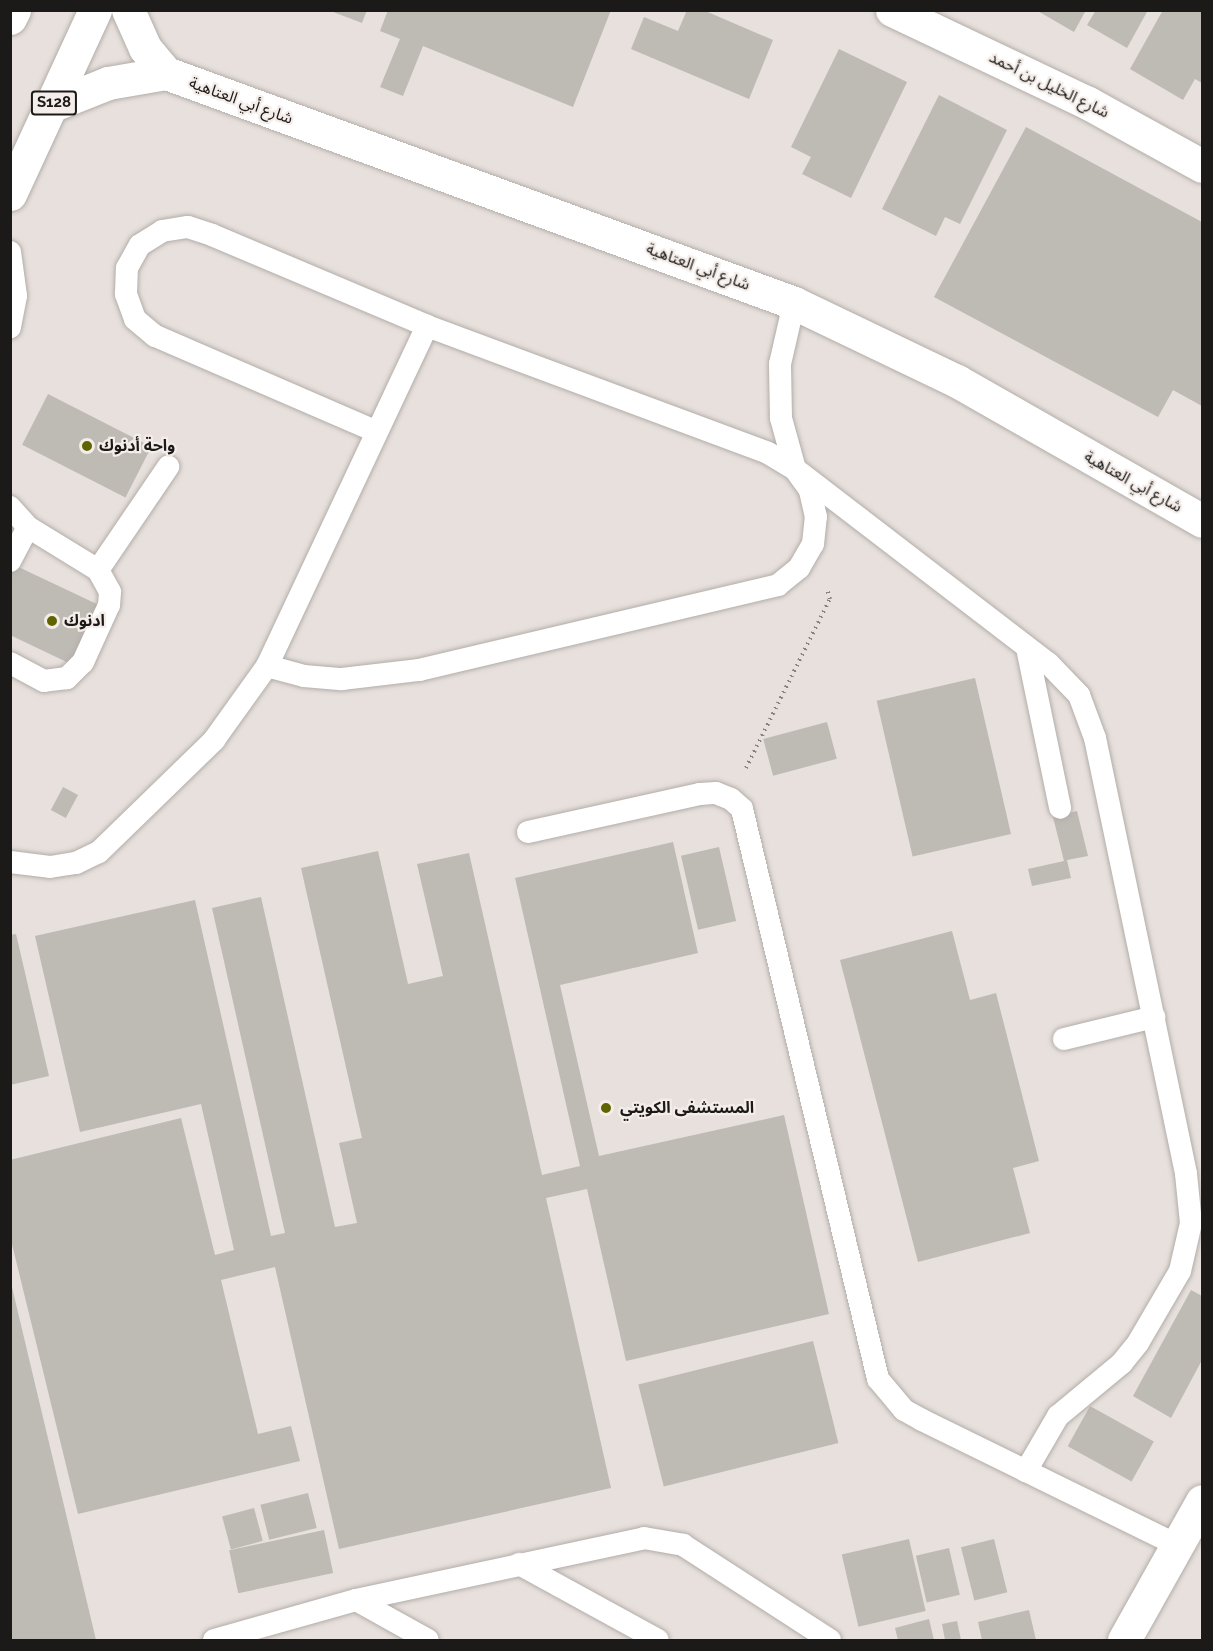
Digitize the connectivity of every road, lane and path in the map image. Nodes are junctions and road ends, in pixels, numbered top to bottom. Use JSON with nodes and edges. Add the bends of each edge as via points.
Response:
{"nodes":[{"id":1,"x":14,"y":10,"type":"edge"},
{"id":2,"x":95,"y":10,"type":"edge"},
{"id":3,"x":128,"y":10,"type":"edge"},
{"id":4,"x":892,"y":10,"type":"edge"},
{"id":5,"x":10,"y":18,"type":"edge"},
{"id":6,"x":166,"y":73,"type":"junction"},
{"id":7,"x":53,"y":105,"type":"junction"},
{"id":8,"x":1203,"y":166,"type":"edge"},
{"id":9,"x":10,"y":194,"type":"edge"},
{"id":10,"x":10,"y":252,"type":"edge"},
{"id":11,"x":794,"y":303,"type":"junction"},
{"id":12,"x":427,"y":326,"type":"junction"},
{"id":13,"x":10,"y":327,"type":"edge"},
{"id":14,"x":375,"y":431,"type":"junction"},
{"id":15,"x":168,"y":467,"type":"dead end"},
{"id":16,"x":795,"y":468,"type":"junction"},
{"id":17,"x":10,"y":507,"type":"edge"},
{"id":18,"x":1203,"y":521,"type":"edge"},
{"id":19,"x":28,"y":527,"type":"junction"},
{"id":20,"x":813,"y":544,"type":"junction"},
{"id":21,"x":10,"y":561,"type":"edge"},
{"id":22,"x":98,"y":570,"type":"junction"},
{"id":23,"x":1027,"y":648,"type":"junction"},
{"id":24,"x":10,"y":663,"type":"edge"},
{"id":25,"x":267,"y":666,"type":"junction"},
{"id":26,"x":731,"y":799,"type":"junction"},
{"id":27,"x":1060,"y":808,"type":"dead end"},
{"id":28,"x":528,"y":832,"type":"dead end"},
{"id":29,"x":10,"y":862,"type":"edge"},
{"id":30,"x":1154,"y":1017,"type":"junction"},
{"id":31,"x":1064,"y":1039,"type":"dead end"},
{"id":32,"x":1026,"y":1471,"type":"junction"},
{"id":33,"x":1203,"y":1501,"type":"edge"},
{"id":34,"x":1178,"y":1545,"type":"junction"},
{"id":35,"x":519,"y":1564,"type":"junction"},
{"id":36,"x":356,"y":1600,"type":"junction"},
{"id":37,"x":214,"y":1641,"type":"edge"},
{"id":38,"x":428,"y":1641,"type":"edge"},
{"id":39,"x":658,"y":1641,"type":"edge"},
{"id":40,"x":830,"y":1641,"type":"edge"},
{"id":41,"x":1124,"y":1641,"type":"edge"}],
"edges":[{"from":1,"to":5,"type":"street"},
{"from":2,"to":7,"type":"street","number":"S128"},
{"from":3,"to":6,"type":"street","name":"شارع أبي العتاهية","via":[[145,48]]},
{"from":4,"to":8,"type":"street","name":"شارع الخليل بن أحمد","via":[[1088,103]]},
{"from":6,"to":7,"type":"street","name":"شارع أبي العتاهية","via":[[108,83]]},
{"from":6,"to":11,"type":"street","name":"شارع أبي العتاهية"},
{"from":7,"to":9,"type":"street","number":"S128"},
{"from":10,"to":13,"type":"lane","via":[[16,296]]},
{"from":11,"to":16,"type":"lane","via":[[778,391]]},
{"from":11,"to":18,"type":"street","name":"شارع أبي العتاهية","via":[[957,381]]},
{"from":12,"to":14,"type":"lane"},
{"from":12,"to":14,"type":"lane","via":[[188,227],[162,231],[140,245],[127,268],[126,294],[135,319],[155,336]]},
{"from":12,"to":16,"type":"lane","via":[[740,440]]},
{"from":14,"to":25,"type":"lane"},
{"from":15,"to":22,"type":"lane"},
{"from":16,"to":20,"type":"lane","via":[[810,490],[816,517]]},
{"from":16,"to":23,"type":"lane"},
{"from":17,"to":19,"type":"lane"},
{"from":19,"to":21,"type":"lane"},
{"from":19,"to":22,"type":"lane"},
{"from":20,"to":25,"type":"lane","via":[[799,568],[778,585],[753,593],[419,670],[342,680],[304,676]]},
{"from":20,"to":26,"type":"path","via":[[830,599]]},
{"from":22,"to":24,"type":"lane","via":[[110,592],[109,605],[77,671],[56,681],[44,681]]},
{"from":23,"to":27,"type":"lane"},
{"from":23,"to":30,"type":"lane","via":[[1065,678],[1089,716]]},
{"from":25,"to":29,"type":"lane","via":[[214,740],[99,852],[76,863],[50,867]]},
{"from":26,"to":28,"type":"lane","via":[[716,793],[700,794]]},
{"from":26,"to":32,"type":"lane","via":[[742,809],[748,825],[878,1379],[904,1410]]},
{"from":30,"to":31,"type":"lane"},
{"from":30,"to":32,"type":"lane","via":[[1190,1198],[1187,1248],[1180,1271],[1138,1343],[1122,1363],[1058,1416]]},
{"from":32,"to":34,"type":"lane"},
{"from":33,"to":34,"type":"street"},
{"from":34,"to":41,"type":"street"},
{"from":35,"to":36,"type":"lane"},
{"from":35,"to":39,"type":"lane"},
{"from":35,"to":40,"type":"lane","via":[[625,1540],[664,1539],[700,1554]]},
{"from":36,"to":37,"type":"lane"},
{"from":36,"to":38,"type":"lane"}]}
